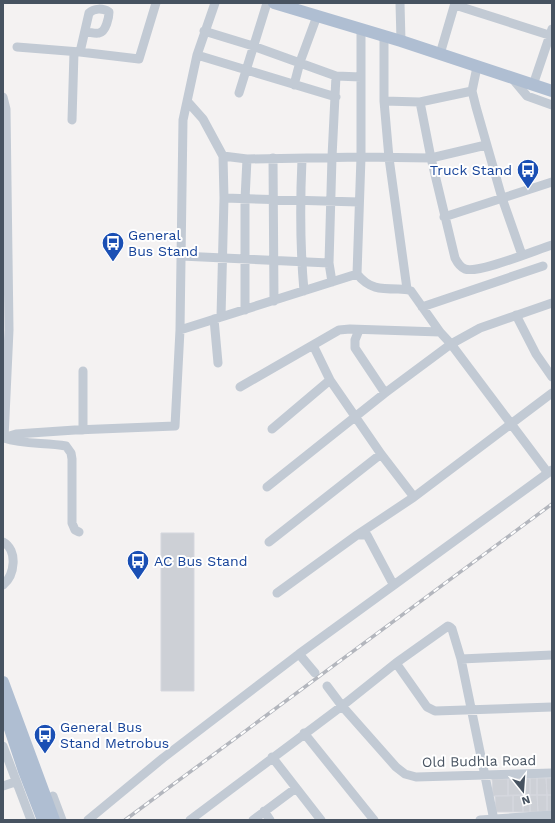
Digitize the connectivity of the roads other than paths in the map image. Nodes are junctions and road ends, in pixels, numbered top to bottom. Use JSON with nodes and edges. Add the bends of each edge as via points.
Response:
{"nodes":[{"id":1,"x":156,"y":3,"type":"edge"},
{"id":2,"x":214,"y":3,"type":"edge"},
{"id":3,"x":267,"y":3,"type":"edge"},
{"id":4,"x":274,"y":3,"type":"edge"},
{"id":5,"x":400,"y":3,"type":"edge"},
{"id":6,"x":455,"y":4,"type":"edge"},
{"id":7,"x":317,"y":16,"type":"junction"},
{"id":8,"x":360,"y":29,"type":"junction"},
{"id":9,"x":204,"y":31,"type":"junction"},
{"id":10,"x":86,"y":32,"type":"dead end"},
{"id":11,"x":551,"y":34,"type":"edge"},
{"id":12,"x":384,"y":36,"type":"junction"},
{"id":13,"x":401,"y":41,"type":"junction"},
{"id":14,"x":253,"y":46,"type":"junction"},
{"id":15,"x":17,"y":47,"type":"dead end"},
{"id":16,"x":77,"y":52,"type":"junction"},
{"id":17,"x":440,"y":54,"type":"junction"},
{"id":18,"x":197,"y":55,"type":"junction"},
{"id":19,"x":300,"y":62,"type":"junction"},
{"id":20,"x":476,"y":67,"type":"junction"},
{"id":21,"x":246,"y":70,"type":"junction"},
{"id":22,"x":336,"y":76,"type":"junction"},
{"id":23,"x":360,"y":77,"type":"junction"},
{"id":24,"x":512,"y":78,"type":"junction"},
{"id":25,"x":294,"y":85,"type":"junction"},
{"id":26,"x":533,"y":85,"type":"junction"},
{"id":27,"x":472,"y":91,"type":"junction"},
{"id":28,"x":552,"y":91,"type":"edge"},
{"id":29,"x":239,"y":93,"type":"dead end"},
{"id":30,"x":3,"y":97,"type":"edge"},
{"id":31,"x":336,"y":97,"type":"junction"},
{"id":32,"x":187,"y":100,"type":"junction"},
{"id":33,"x":384,"y":101,"type":"junction"},
{"id":34,"x":420,"y":102,"type":"junction"},
{"id":35,"x":552,"y":105,"type":"edge"},
{"id":36,"x":72,"y":120,"type":"dead end"},
{"id":37,"x":486,"y":145,"type":"junction"},
{"id":38,"x":223,"y":156,"type":"junction"},
{"id":39,"x":332,"y":157,"type":"junction"},
{"id":40,"x":360,"y":157,"type":"junction"},
{"id":41,"x":274,"y":158,"type":"junction"},
{"id":42,"x":389,"y":158,"type":"junction"},
{"id":43,"x":431,"y":158,"type":"junction"},
{"id":44,"x":247,"y":159,"type":"junction"},
{"id":45,"x":302,"y":159,"type":"junction"},
{"id":46,"x":552,"y":182,"type":"edge"},
{"id":47,"x":224,"y":198,"type":"junction"},
{"id":48,"x":502,"y":198,"type":"junction"},
{"id":49,"x":245,"y":199,"type":"junction"},
{"id":50,"x":273,"y":200,"type":"junction"},
{"id":51,"x":300,"y":200,"type":"junction"},
{"id":52,"x":331,"y":201,"type":"junction"},
{"id":53,"x":359,"y":202,"type":"junction"},
{"id":54,"x":444,"y":217,"type":"junction"},
{"id":55,"x":552,"y":245,"type":"edge"},
{"id":56,"x":522,"y":255,"type":"junction"},
{"id":57,"x":181,"y":256,"type":"junction"},
{"id":58,"x":223,"y":258,"type":"junction"},
{"id":59,"x":245,"y":259,"type":"junction"},
{"id":60,"x":274,"y":260,"type":"junction"},
{"id":61,"x":301,"y":261,"type":"junction"},
{"id":62,"x":329,"y":262,"type":"junction"},
{"id":63,"x":543,"y":266,"type":"dead end"},
{"id":64,"x":483,"y":268,"type":"junction"},
{"id":65,"x":357,"y":274,"type":"junction"},
{"id":66,"x":332,"y":282,"type":"junction"},
{"id":67,"x":488,"y":285,"type":"junction"},
{"id":68,"x":407,"y":289,"type":"junction"},
{"id":69,"x":304,"y":291,"type":"junction"},
{"id":70,"x":274,"y":300,"type":"junction"},
{"id":71,"x":552,"y":303,"type":"edge"},
{"id":72,"x":422,"y":306,"type":"junction"},
{"id":73,"x":245,"y":310,"type":"junction"},
{"id":74,"x":516,"y":315,"type":"junction"},
{"id":75,"x":218,"y":318,"type":"junction"},
{"id":76,"x":180,"y":330,"type":"junction"},
{"id":77,"x":358,"y":330,"type":"junction"},
{"id":78,"x":440,"y":332,"type":"junction"},
{"id":79,"x":451,"y":344,"type":"junction"},
{"id":80,"x":313,"y":345,"type":"junction"},
{"id":81,"x":218,"y":363,"type":"dead end"},
{"id":82,"x":83,"y":371,"type":"dead end"},
{"id":83,"x":552,"y":377,"type":"edge"},
{"id":84,"x":330,"y":380,"type":"junction"},
{"id":85,"x":240,"y":387,"type":"dead end"},
{"id":86,"x":385,"y":393,"type":"junction"},
{"id":87,"x":552,"y":393,"type":"edge"},
{"id":88,"x":355,"y":416,"type":"junction"},
{"id":89,"x":511,"y":424,"type":"junction"},
{"id":90,"x":272,"y":429,"type":"dead end"},
{"id":91,"x":83,"y":430,"type":"junction"},
{"id":92,"x":4,"y":438,"type":"edge"},
{"id":93,"x":381,"y":454,"type":"junction"},
{"id":94,"x":550,"y":472,"type":"edge"},
{"id":95,"x":267,"y":487,"type":"dead end"},
{"id":96,"x":414,"y":497,"type":"junction"},
{"id":97,"x":79,"y":532,"type":"dead end"},
{"id":98,"x":357,"y":534,"type":"junction"},
{"id":99,"x":3,"y":542,"type":"edge"},
{"id":100,"x":268,"y":542,"type":"dead end"},
{"id":101,"x":393,"y":584,"type":"junction"},
{"id":102,"x":3,"y":585,"type":"edge"},
{"id":103,"x":277,"y":593,"type":"dead end"},
{"id":104,"x":299,"y":654,"type":"junction"},
{"id":105,"x":552,"y":655,"type":"edge"},
{"id":106,"x":461,"y":659,"type":"junction"},
{"id":107,"x":396,"y":663,"type":"junction"},
{"id":108,"x":315,"y":673,"type":"dead end"},
{"id":109,"x":3,"y":682,"type":"edge"},
{"id":110,"x":327,"y":686,"type":"dead end"},
{"id":111,"x":342,"y":706,"type":"junction"},
{"id":112,"x":552,"y":707,"type":"edge"},
{"id":113,"x":3,"y":708,"type":"edge"},
{"id":114,"x":471,"y":710,"type":"junction"},
{"id":115,"x":304,"y":733,"type":"junction"},
{"id":116,"x":3,"y":746,"type":"edge"},
{"id":117,"x":272,"y":757,"type":"junction"},
{"id":118,"x":552,"y":773,"type":"edge"},
{"id":119,"x":485,"y":775,"type":"junction"},
{"id":120,"x":16,"y":782,"type":"junction"},
{"id":121,"x":3,"y":786,"type":"edge"},
{"id":122,"x":296,"y":788,"type":"junction"},
{"id":123,"x":53,"y":796,"type":"dead end"},
{"id":124,"x":264,"y":811,"type":"junction"},
{"id":125,"x":552,"y":815,"type":"edge"},
{"id":126,"x":493,"y":819,"type":"edge"},
{"id":127,"x":31,"y":820,"type":"edge"},
{"id":128,"x":43,"y":820,"type":"edge"},
{"id":129,"x":54,"y":820,"type":"edge"},
{"id":130,"x":62,"y":820,"type":"edge"},
{"id":131,"x":88,"y":820,"type":"edge"},
{"id":132,"x":190,"y":820,"type":"edge"},
{"id":133,"x":253,"y":820,"type":"edge"},
{"id":134,"x":270,"y":820,"type":"edge"},
{"id":135,"x":320,"y":820,"type":"edge"},
{"id":136,"x":374,"y":820,"type":"edge"},
{"id":137,"x":480,"y":820,"type":"edge"}],
"edges":[{"from":1,"to":16,"type":"street","via":[[139,59]]},
{"from":2,"to":9,"type":"street"},
{"from":3,"to":14,"type":"street"},
{"from":4,"to":7,"type":"main road"},
{"from":5,"to":13,"type":"street"},
{"from":6,"to":11,"type":"street"},
{"from":6,"to":17,"type":"street"},
{"from":7,"to":8,"type":"main road"},
{"from":7,"to":19,"type":"street"},
{"from":8,"to":12,"type":"main road"},
{"from":8,"to":23,"type":"street"},
{"from":9,"to":14,"type":"street"},
{"from":9,"to":18,"type":"street"},
{"from":10,"to":16,"type":"street"},
{"from":11,"to":26,"type":"street"},
{"from":12,"to":13,"type":"main road"},
{"from":12,"to":33,"type":"street"},
{"from":13,"to":17,"type":"main road"},
{"from":14,"to":19,"type":"street"},
{"from":14,"to":21,"type":"street"},
{"from":15,"to":16,"type":"street"},
{"from":16,"to":36,"type":"street"},
{"from":17,"to":20,"type":"main road"},
{"from":18,"to":21,"type":"street"},
{"from":18,"to":32,"type":"street"},
{"from":19,"to":22,"type":"street"},
{"from":19,"to":25,"type":"street"},
{"from":20,"to":24,"type":"main road"},
{"from":20,"to":27,"type":"street"},
{"from":21,"to":25,"type":"street"},
{"from":21,"to":29,"type":"street"},
{"from":22,"to":23,"type":"street"},
{"from":22,"to":31,"type":"street"},
{"from":23,"to":40,"type":"street"},
{"from":24,"to":26,"type":"main road"},
{"from":24,"to":35,"type":"street","via":[[527,96]]},
{"from":25,"to":31,"type":"street"},
{"from":26,"to":28,"type":"main road"},
{"from":27,"to":34,"type":"street"},
{"from":27,"to":37,"type":"street"},
{"from":30,"to":92,"type":"street","via":[[6,109],[9,323]]},
{"from":31,"to":39,"type":"street"},
{"from":32,"to":38,"type":"street","via":[[203,119]]},
{"from":32,"to":57,"type":"street","via":[[183,120]]},
{"from":33,"to":34,"type":"street"},
{"from":33,"to":42,"type":"street"},
{"from":34,"to":43,"type":"street"},
{"from":37,"to":43,"type":"street"},
{"from":37,"to":48,"type":"street"},
{"from":38,"to":44,"type":"street"},
{"from":38,"to":47,"type":"street"},
{"from":39,"to":40,"type":"street"},
{"from":39,"to":45,"type":"street"},
{"from":39,"to":52,"type":"street"},
{"from":40,"to":42,"type":"street"},
{"from":40,"to":53,"type":"street"},
{"from":41,"to":44,"type":"street"},
{"from":41,"to":45,"type":"street"},
{"from":41,"to":50,"type":"street"},
{"from":42,"to":43,"type":"street"},
{"from":42,"to":68,"type":"street"},
{"from":43,"to":54,"type":"street"},
{"from":44,"to":49,"type":"street"},
{"from":45,"to":51,"type":"street"},
{"from":46,"to":48,"type":"street"},
{"from":47,"to":49,"type":"street"},
{"from":47,"to":58,"type":"street"},
{"from":48,"to":54,"type":"street"},
{"from":48,"to":56,"type":"street"},
{"from":49,"to":50,"type":"street"},
{"from":49,"to":59,"type":"street"},
{"from":50,"to":51,"type":"street"},
{"from":50,"to":60,"type":"street"},
{"from":51,"to":52,"type":"street"},
{"from":51,"to":61,"type":"street"},
{"from":52,"to":53,"type":"street"},
{"from":52,"to":62,"type":"street"},
{"from":53,"to":65,"type":"street"},
{"from":54,"to":64,"type":"street","via":[[457,262],[464,269]]},
{"from":55,"to":56,"type":"street"},
{"from":56,"to":64,"type":"street"},
{"from":57,"to":58,"type":"street"},
{"from":57,"to":76,"type":"street"},
{"from":58,"to":59,"type":"street"},
{"from":58,"to":75,"type":"street"},
{"from":59,"to":60,"type":"street"},
{"from":59,"to":73,"type":"street"},
{"from":60,"to":61,"type":"street"},
{"from":60,"to":70,"type":"street"},
{"from":61,"to":62,"type":"street"},
{"from":61,"to":69,"type":"street"},
{"from":62,"to":66,"type":"street"},
{"from":63,"to":67,"type":"street"},
{"from":64,"to":67,"type":"street"},
{"from":65,"to":66,"type":"street"},
{"from":65,"to":68,"type":"street","via":[[374,287]]},
{"from":66,"to":69,"type":"street"},
{"from":67,"to":72,"type":"street"},
{"from":68,"to":72,"type":"street"},
{"from":69,"to":70,"type":"street"},
{"from":70,"to":73,"type":"street"},
{"from":71,"to":74,"type":"street"},
{"from":72,"to":78,"type":"street"},
{"from":73,"to":75,"type":"street"},
{"from":74,"to":79,"type":"street","via":[[480,328]]},
{"from":74,"to":83,"type":"street","via":[[536,354]]},
{"from":75,"to":76,"type":"street"},
{"from":75,"to":81,"type":"street"},
{"from":76,"to":91,"type":"street","via":[[175,426]]},
{"from":77,"to":78,"type":"street"},
{"from":77,"to":80,"type":"street","via":[[339,330]]},
{"from":77,"to":86,"type":"street","via":[[355,348]]},
{"from":78,"to":79,"type":"street"},
{"from":79,"to":86,"type":"street"},
{"from":79,"to":89,"type":"street"},
{"from":80,"to":84,"type":"street"},
{"from":80,"to":85,"type":"street"},
{"from":82,"to":91,"type":"street"},
{"from":84,"to":88,"type":"street"},
{"from":84,"to":90,"type":"street"},
{"from":86,"to":88,"type":"street"},
{"from":87,"to":89,"type":"street"},
{"from":88,"to":93,"type":"street"},
{"from":88,"to":95,"type":"street"},
{"from":89,"to":94,"type":"street"},
{"from":89,"to":96,"type":"street"},
{"from":91,"to":92,"type":"street","via":[[16,434]]},
{"from":92,"to":97,"type":"street","via":[[15,442],[66,446],[72,459],[72,523]]},
{"from":93,"to":96,"type":"street"},
{"from":93,"to":100,"type":"street"},
{"from":94,"to":101,"type":"street"},
{"from":96,"to":98,"type":"street"},
{"from":98,"to":101,"type":"street","via":[[367,535]]},
{"from":98,"to":103,"type":"street"},
{"from":99,"to":102,"type":"street","via":[[13,556],[14,565],[7,582]]},
{"from":101,"to":104,"type":"street"},
{"from":104,"to":108,"type":"street"},
{"from":104,"to":131,"type":"street","via":[[163,758]]},
{"from":105,"to":106,"type":"street"},
{"from":106,"to":107,"type":"street","via":[[452,629],[448,626]]},
{"from":106,"to":114,"type":"street"},
{"from":107,"to":111,"type":"street"},
{"from":107,"to":114,"type":"street","via":[[427,707],[435,711]]},
{"from":109,"to":129,"type":"main road"},
{"from":110,"to":111,"type":"street","name":"Old Budhla Road"},
{"from":111,"to":115,"type":"street"},
{"from":111,"to":119,"type":"street","name":"Old Budhla Road","via":[[405,774],[416,777]]},
{"from":112,"to":114,"type":"street"},
{"from":113,"to":128,"type":"main road"},
{"from":114,"to":119,"type":"street"},
{"from":115,"to":117,"type":"street"},
{"from":115,"to":136,"type":"street"},
{"from":116,"to":120,"type":"street"},
{"from":117,"to":122,"type":"street"},
{"from":117,"to":132,"type":"street"},
{"from":118,"to":119,"type":"street","name":"Old Budhla Road"},
{"from":119,"to":126,"type":"street"},
{"from":120,"to":121,"type":"street"},
{"from":120,"to":127,"type":"street"},
{"from":122,"to":124,"type":"street"},
{"from":122,"to":135,"type":"street"},
{"from":123,"to":130,"type":"street"},
{"from":124,"to":133,"type":"street"},
{"from":124,"to":134,"type":"street"},
{"from":125,"to":126,"type":"street"},
{"from":126,"to":137,"type":"street"}]}
